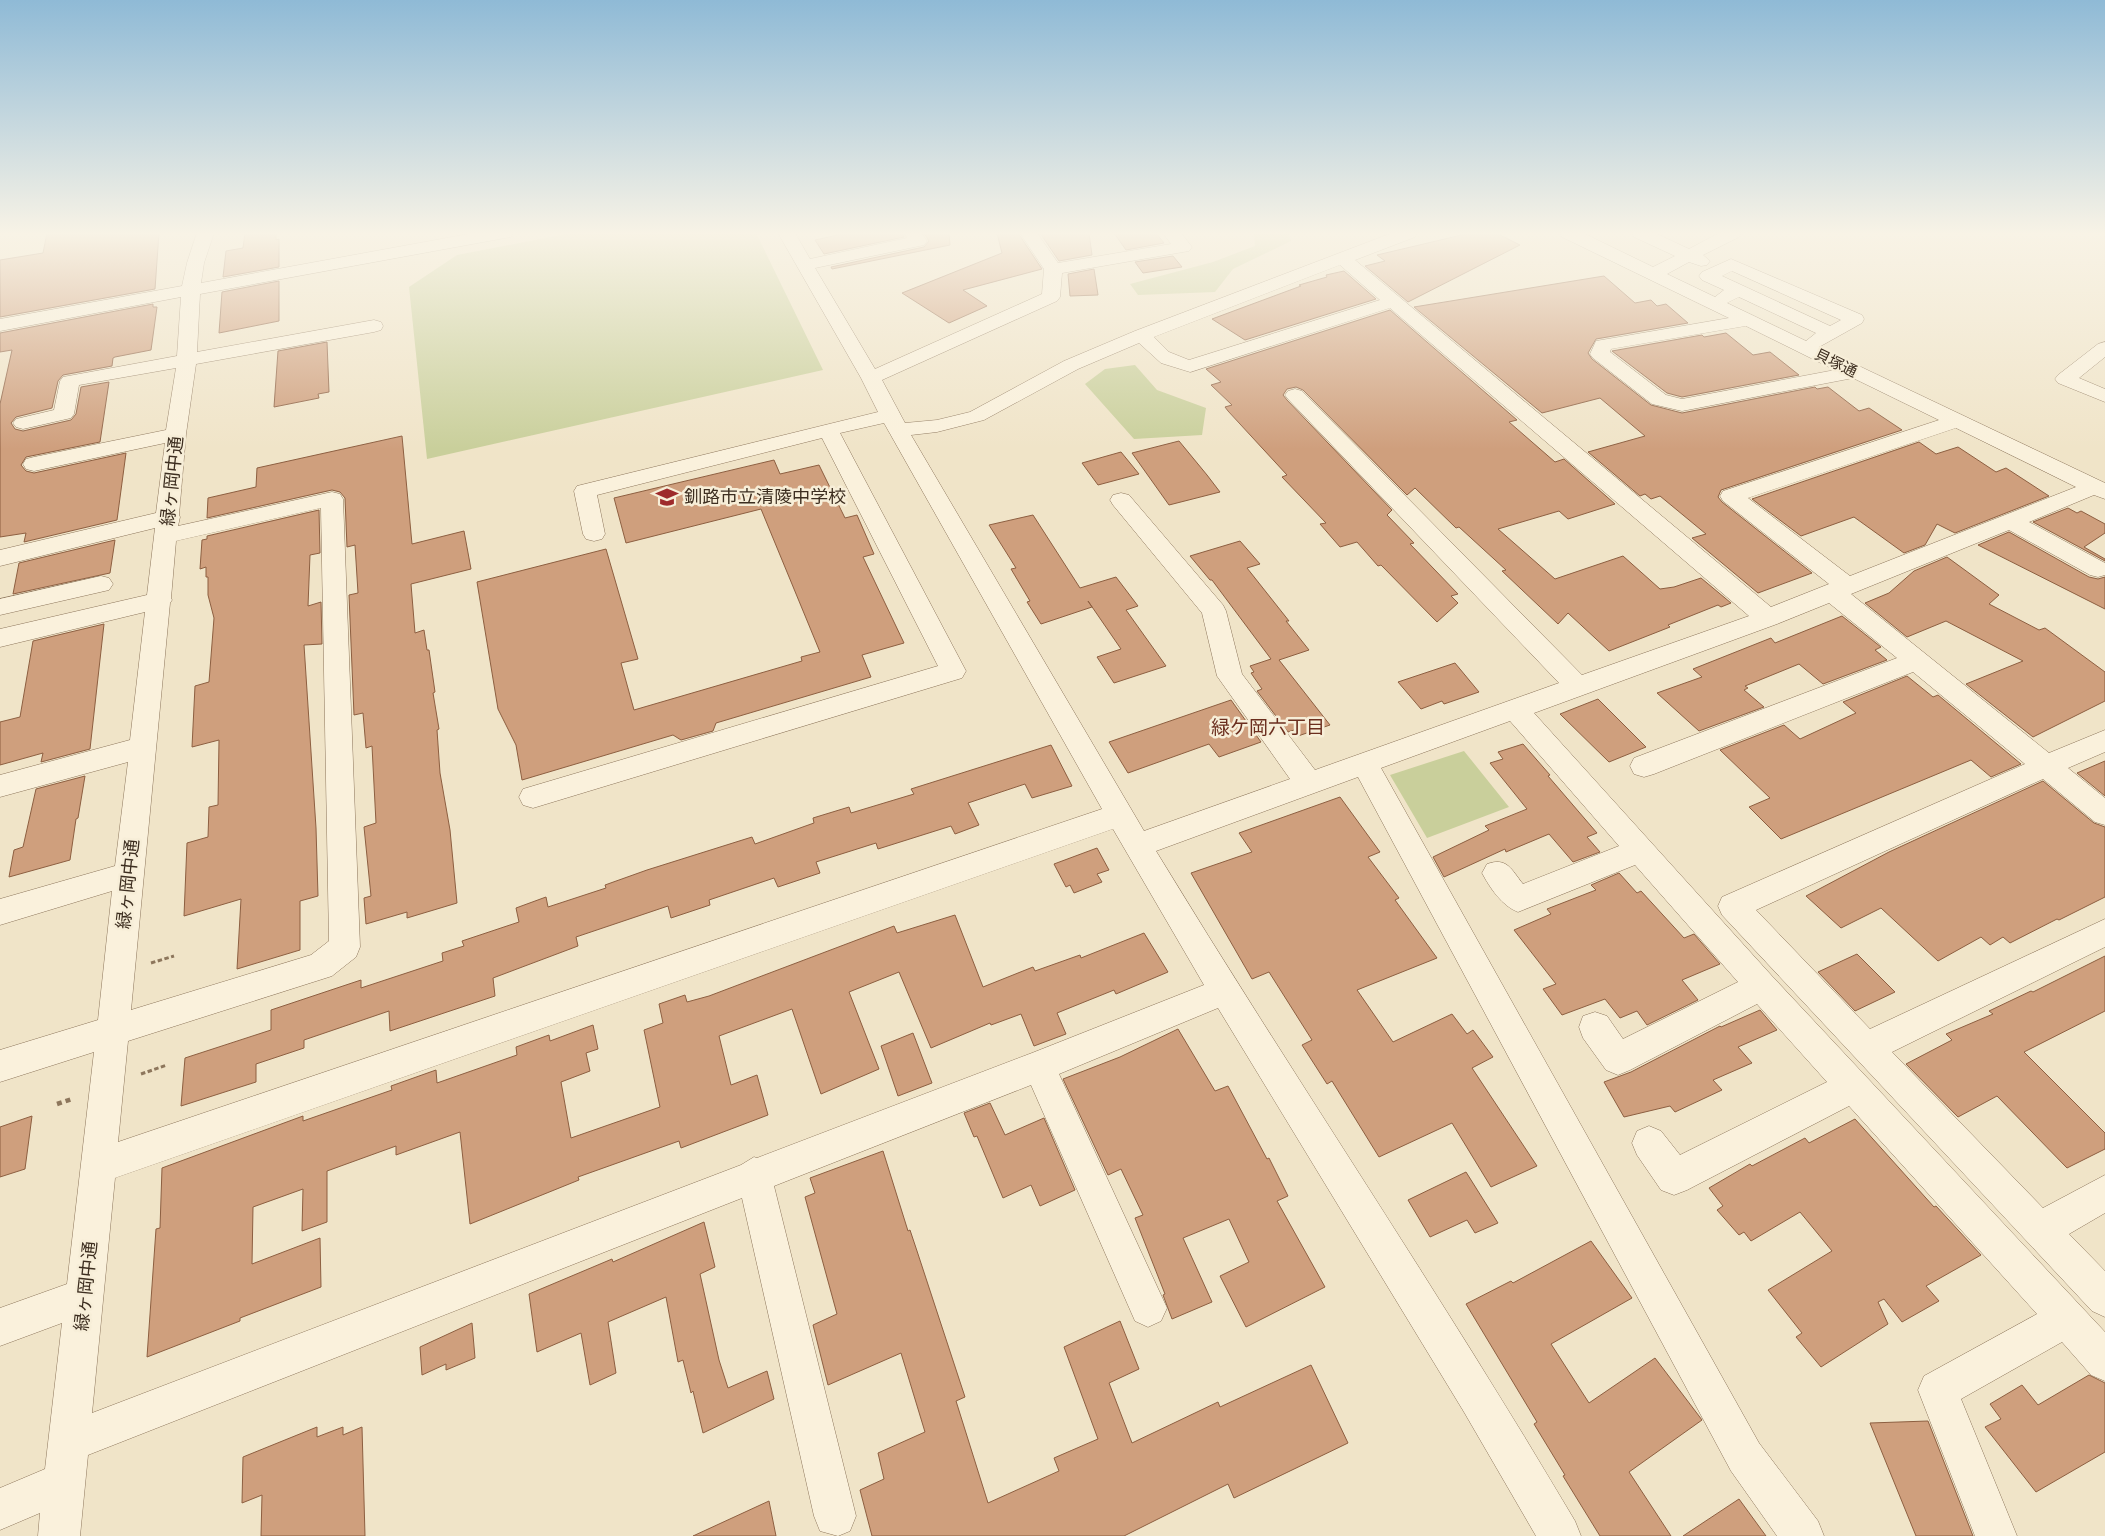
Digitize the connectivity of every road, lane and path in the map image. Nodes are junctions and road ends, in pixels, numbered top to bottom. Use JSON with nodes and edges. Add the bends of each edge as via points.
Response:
{"nodes":[{"id":1,"x":111,"y":305,"type":"edge"},
{"id":2,"x":190,"y":305,"type":"edge"},
{"id":3,"x":828,"y":305,"type":"edge"},
{"id":4,"x":1034,"y":305,"type":"edge"},
{"id":5,"x":1221,"y":305,"type":"edge"},
{"id":6,"x":1384,"y":305,"type":"edge"},
{"id":7,"x":1395,"y":305,"type":"edge"},
{"id":8,"x":1716,"y":305,"type":"edge"},
{"id":9,"x":1771,"y":305,"type":"edge"},
{"id":10,"x":1823,"y":305,"type":"edge"},
{"id":11,"x":1748,"y":320,"type":"junction"},
{"id":12,"x":0,"y":325,"type":"edge"},
{"id":13,"x":374,"y":326,"type":"dead end"},
{"id":14,"x":1831,"y":333,"type":"junction"},
{"id":15,"x":1142,"y":335,"type":"junction"},
{"id":16,"x":1805,"y":348,"type":"junction"},
{"id":17,"x":2105,"y":348,"type":"edge"},
{"id":18,"x":187,"y":360,"type":"junction"},
{"id":19,"x":1854,"y":372,"type":"junction"},
{"id":20,"x":871,"y":378,"type":"junction"},
{"id":21,"x":1295,"y":395,"type":"dead end"},
{"id":22,"x":2105,"y":396,"type":"edge"},
{"id":23,"x":1956,"y":420,"type":"junction"},
{"id":24,"x":23,"y":422,"type":"dead end"},
{"id":25,"x":894,"y":423,"type":"junction"},
{"id":26,"x":828,"y":430,"type":"junction"},
{"id":27,"x":176,"y":434,"type":"junction"},
{"id":28,"x":34,"y":464,"type":"dead end"},
{"id":29,"x":2100,"y":490,"type":"edge"},
{"id":30,"x":1122,"y":500,"type":"dead end"},
{"id":31,"x":2011,"y":521,"type":"junction"},
{"id":32,"x":168,"y":526,"type":"junction"},
{"id":33,"x":594,"y":534,"type":"dead end"},
{"id":34,"x":0,"y":558,"type":"edge"},
{"id":35,"x":2098,"y":569,"type":"dead end"},
{"id":36,"x":101,"y":584,"type":"dead end"},
{"id":37,"x":1840,"y":590,"type":"junction"},
{"id":38,"x":160,"y":600,"type":"junction"},
{"id":39,"x":0,"y":608,"type":"edge"},
{"id":40,"x":1768,"y":618,"type":"junction"},
{"id":41,"x":0,"y":638,"type":"edge"},
{"id":42,"x":1916,"y":661,"type":"junction"},
{"id":43,"x":1577,"y":686,"type":"junction"},
{"id":44,"x":1515,"y":709,"type":"junction"},
{"id":45,"x":2105,"y":740,"type":"edge"},
{"id":46,"x":143,"y":747,"type":"junction"},
{"id":47,"x":1364,"y":763,"type":"junction"},
{"id":48,"x":1644,"y":766,"type":"dead end"},
{"id":49,"x":2045,"y":766,"type":"junction"},
{"id":50,"x":1309,"y":783,"type":"junction"},
{"id":51,"x":0,"y":786,"type":"edge"},
{"id":52,"x":533,"y":796,"type":"dead end"},
{"id":53,"x":2105,"y":814,"type":"edge"},
{"id":54,"x":1118,"y":815,"type":"junction"},
{"id":55,"x":1138,"y":845,"type":"junction"},
{"id":56,"x":1640,"y":850,"type":"junction"},
{"id":57,"x":1497,"y":873,"type":"dead end"},
{"id":58,"x":129,"y":874,"type":"junction"},
{"id":59,"x":0,"y":912,"type":"edge"},
{"id":60,"x":2105,"y":932,"type":"edge"},
{"id":61,"x":1762,"y":986,"type":"junction"},
{"id":62,"x":1224,"y":991,"type":"junction"},
{"id":63,"x":1595,"y":1027,"type":"dead end"},
{"id":64,"x":114,"y":1030,"type":"junction"},
{"id":65,"x":1866,"y":1048,"type":"junction"},
{"id":66,"x":0,"y":1066,"type":"edge"},
{"id":67,"x":1040,"y":1066,"type":"junction"},
{"id":68,"x":1854,"y":1086,"type":"junction"},
{"id":69,"x":1649,"y":1143,"type":"dead end"},
{"id":70,"x":98,"y":1166,"type":"junction"},
{"id":71,"x":754,"y":1175,"type":"junction"},
{"id":72,"x":2105,"y":1193,"type":"edge"},
{"id":73,"x":2041,"y":1228,"type":"junction"},
{"id":74,"x":85,"y":1296,"type":"junction"},
{"id":75,"x":2105,"y":1298,"type":"edge"},
{"id":76,"x":1148,"y":1308,"type":"dead end"},
{"id":77,"x":2066,"y":1319,"type":"junction"},
{"id":78,"x":0,"y":1327,"type":"edge"},
{"id":79,"x":2105,"y":1361,"type":"edge"},
{"id":80,"x":69,"y":1442,"type":"junction"},
{"id":81,"x":65,"y":1482,"type":"junction"},
{"id":82,"x":0,"y":1510,"type":"edge"},
{"id":83,"x":835,"y":1516,"type":"dead end"},
{"id":84,"x":59,"y":1536,"type":"edge"},
{"id":85,"x":1560,"y":1536,"type":"edge"},
{"id":86,"x":1803,"y":1536,"type":"edge"},
{"id":87,"x":1996,"y":1536,"type":"edge"}],
"edges":[{"from":1,"to":12,"type":"street"},
{"from":2,"to":18,"type":"street","name":"緑ヶ岡中通"},
{"from":3,"to":20,"type":"street"},
{"from":4,"to":20,"type":"street"},
{"from":5,"to":15,"type":"street"},
{"from":6,"to":15,"type":"street","via":[[1190,366],[1162,356]]},
{"from":7,"to":40,"type":"street"},
{"from":8,"to":11,"type":"street","name":"貝塚通"},
{"from":9,"to":14,"type":"street"},
{"from":10,"to":14,"type":"street","via":[[1855,319]]},
{"from":11,"to":16,"type":"street","name":"貝塚通"},
{"from":11,"to":19,"type":"street","via":[[1603,345],[1600,354],[1659,400],[1682,406]]},
{"from":13,"to":18,"type":"street"},
{"from":14,"to":16,"type":"street"},
{"from":15,"to":25,"type":"street","via":[[1071,365],[977,416],[937,426]]},
{"from":16,"to":19,"type":"street","name":"貝塚通"},
{"from":17,"to":22,"type":"street","via":[[2065,379]]},
{"from":18,"to":24,"type":"street","via":[[70,381],[64,414]]},
{"from":18,"to":27,"type":"street","name":"緑ヶ岡中通"},
{"from":19,"to":23,"type":"street","name":"貝塚通"},
{"from":20,"to":25,"type":"street"},
{"from":21,"to":43,"type":"street"},
{"from":23,"to":29,"type":"street","name":"貝塚通"},
{"from":23,"to":37,"type":"street","via":[[1731,496]]},
{"from":25,"to":26,"type":"street"},
{"from":25,"to":54,"type":"street"},
{"from":26,"to":33,"type":"street","via":[[586,491]]},
{"from":26,"to":52,"type":"street","via":[[953,671]]},
{"from":27,"to":28,"type":"street"},
{"from":27,"to":32,"type":"street","name":"緑ヶ岡中通"},
{"from":29,"to":31,"type":"street"},
{"from":30,"to":50,"type":"street","via":[[1214,610],[1230,676]]},
{"from":31,"to":35,"type":"street"},
{"from":31,"to":37,"type":"street"},
{"from":32,"to":34,"type":"street"},
{"from":32,"to":38,"type":"street","name":"緑ヶ岡中通"},
{"from":32,"to":64,"type":"street","via":[[332,499],[345,947],[321,966]]},
{"from":36,"to":39,"type":"street"},
{"from":37,"to":40,"type":"street"},
{"from":37,"to":42,"type":"street"},
{"from":38,"to":41,"type":"street"},
{"from":38,"to":46,"type":"street","name":"緑ヶ岡中通"},
{"from":40,"to":43,"type":"street"},
{"from":42,"to":48,"type":"street"},
{"from":42,"to":49,"type":"street"},
{"from":43,"to":44,"type":"street"},
{"from":44,"to":47,"type":"street"},
{"from":44,"to":56,"type":"street"},
{"from":45,"to":49,"type":"street"},
{"from":46,"to":51,"type":"street"},
{"from":46,"to":58,"type":"street","name":"緑ヶ岡中通"},
{"from":47,"to":50,"type":"street"},
{"from":47,"to":86,"type":"street","via":[[1745,1457]]},
{"from":49,"to":53,"type":"street"},
{"from":49,"to":65,"type":"street","via":[[1734,906]]},
{"from":50,"to":55,"type":"street"},
{"from":54,"to":55,"type":"street"},
{"from":54,"to":70,"type":"street"},
{"from":55,"to":62,"type":"street"},
{"from":56,"to":57,"type":"street","via":[[1518,899]]},
{"from":56,"to":61,"type":"street"},
{"from":58,"to":59,"type":"street"},
{"from":58,"to":64,"type":"street","name":"緑ヶ岡中通"},
{"from":60,"to":65,"type":"street"},
{"from":61,"to":63,"type":"street","via":[[1618,1058]]},
{"from":61,"to":68,"type":"street"},
{"from":62,"to":67,"type":"street"},
{"from":62,"to":85,"type":"street","via":[[1514,1455]]},
{"from":64,"to":66,"type":"street"},
{"from":64,"to":70,"type":"street","name":"緑ヶ岡中通"},
{"from":65,"to":73,"type":"street"},
{"from":67,"to":71,"type":"street"},
{"from":67,"to":76,"type":"street"},
{"from":68,"to":69,"type":"street","via":[[1674,1177]]},
{"from":68,"to":77,"type":"street"},
{"from":70,"to":74,"type":"street","name":"緑ヶ岡中通"},
{"from":71,"to":80,"type":"street"},
{"from":71,"to":83,"type":"street"},
{"from":72,"to":73,"type":"street"},
{"from":73,"to":75,"type":"street"},
{"from":74,"to":78,"type":"street"},
{"from":74,"to":80,"type":"street","name":"緑ヶ岡中通"},
{"from":77,"to":79,"type":"street"},
{"from":77,"to":87,"type":"street","via":[[1938,1390]]},
{"from":80,"to":81,"type":"street","name":"緑ヶ岡中通"},
{"from":81,"to":82,"type":"street"},
{"from":81,"to":84,"type":"street","name":"緑ヶ岡中通"}]}
